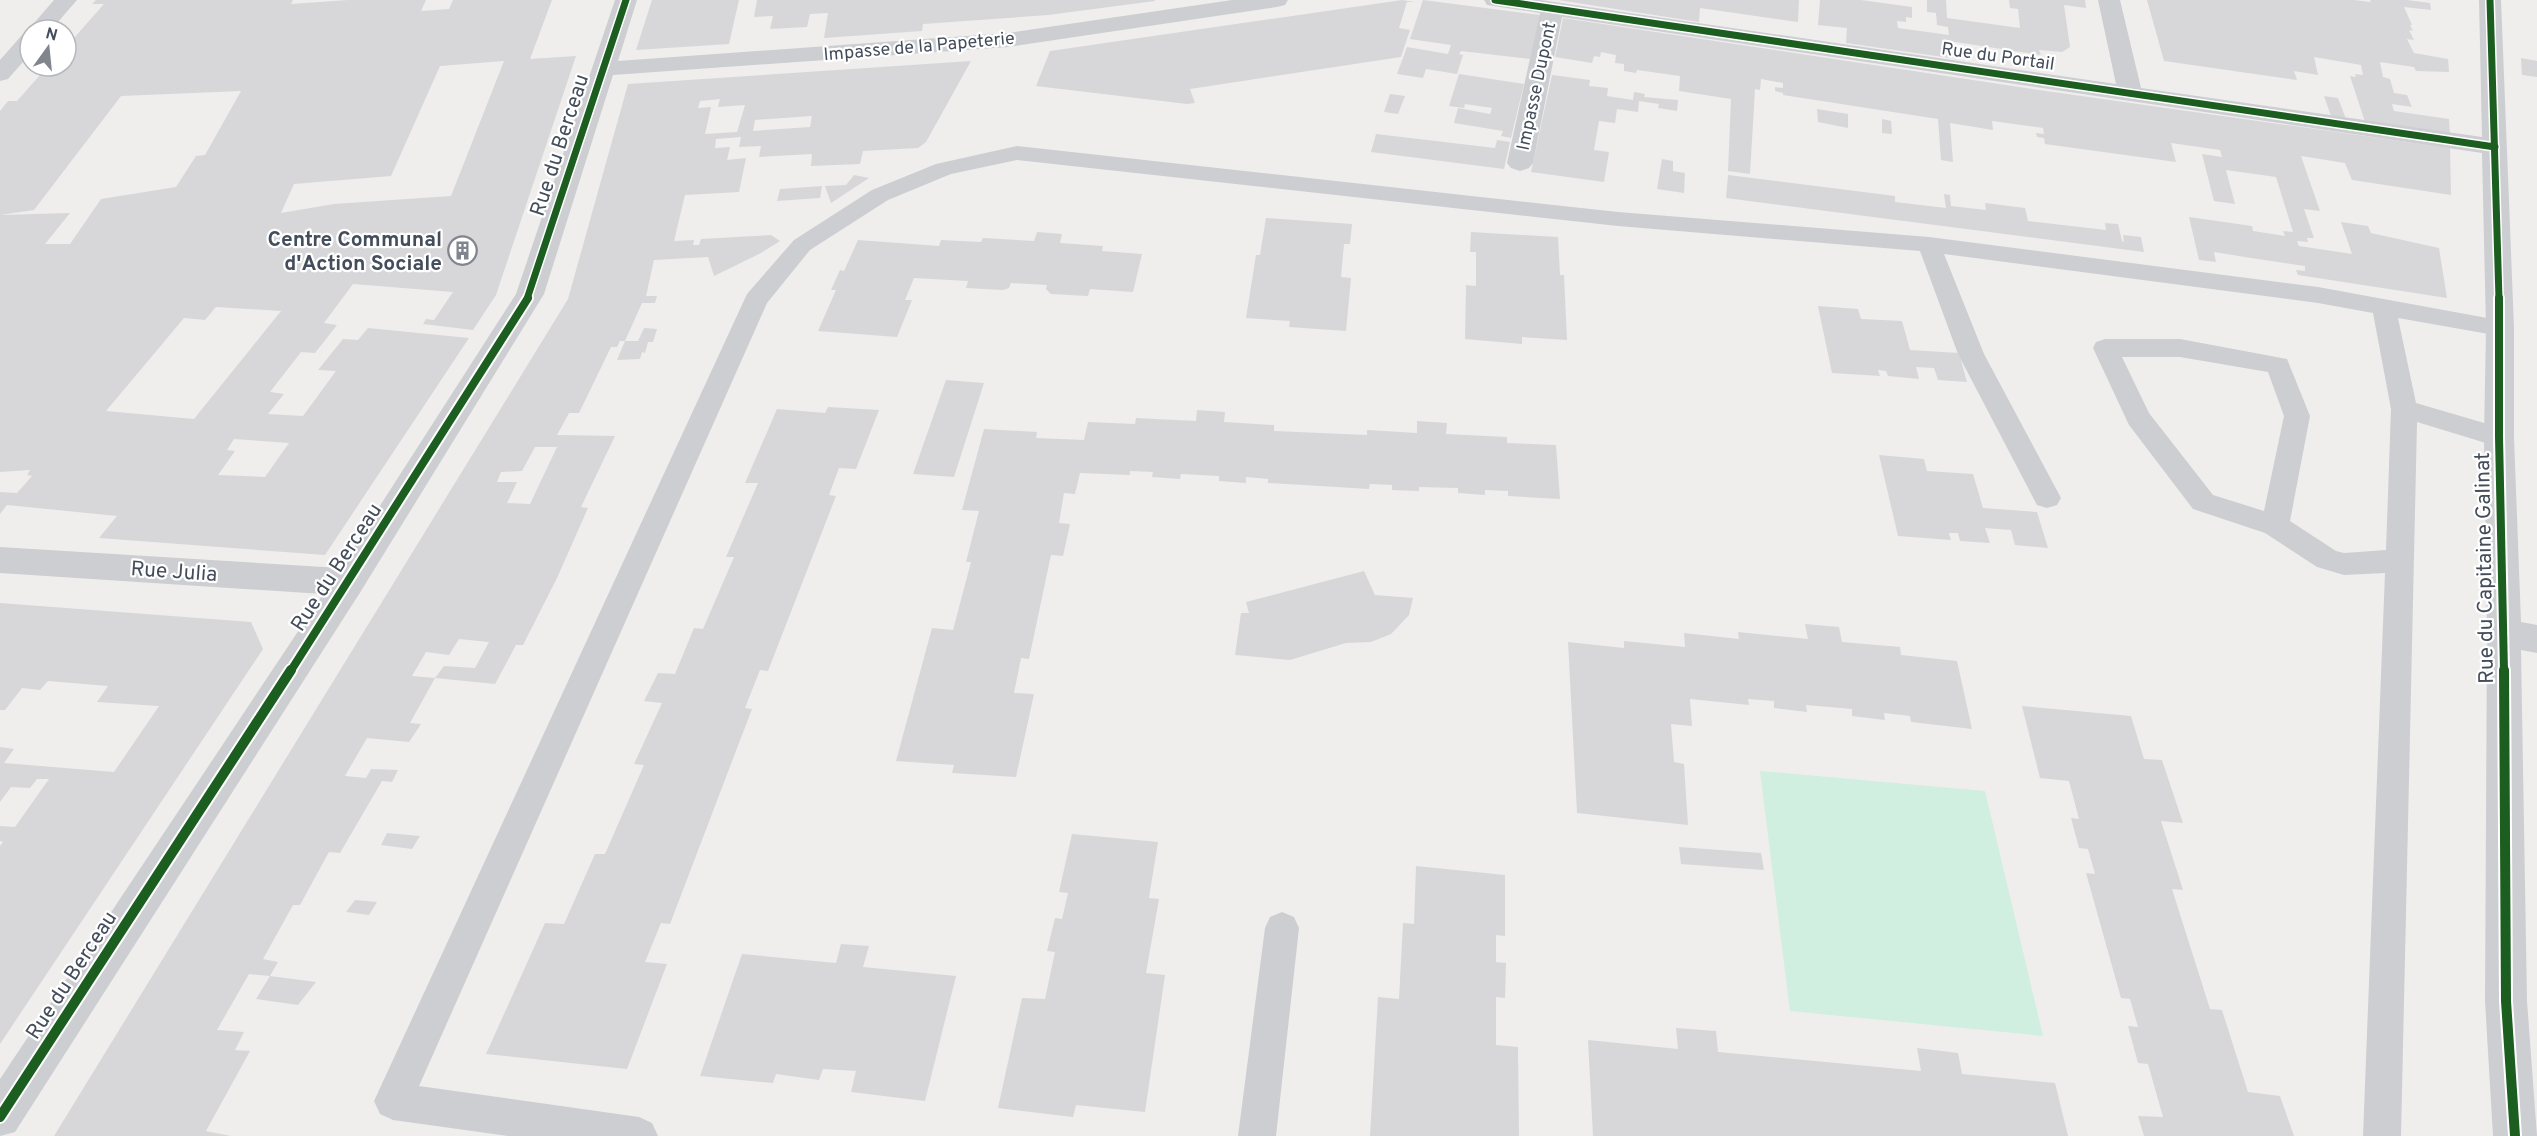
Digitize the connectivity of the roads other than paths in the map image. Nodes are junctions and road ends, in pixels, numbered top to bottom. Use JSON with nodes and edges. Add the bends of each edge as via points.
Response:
{"nodes":[{"id":1,"x":66,"y":0,"type":"edge"},
{"id":2,"x":626,"y":0,"type":"edge"},
{"id":3,"x":1277,"y":0,"type":"edge"},
{"id":4,"x":1495,"y":0,"type":"edge"},
{"id":5,"x":2109,"y":0,"type":"edge"},
{"id":6,"x":2490,"y":0,"type":"edge"},
{"id":7,"x":1233,"y":2,"type":"edge"},
{"id":8,"x":1552,"y":9,"type":"junction"},
{"id":9,"x":50,"y":18,"type":"edge"},
{"id":10,"x":18,"y":54,"type":"edge"},
{"id":11,"x":603,"y":69,"type":"junction"},
{"id":12,"x":0,"y":74,"type":"edge"},
{"id":13,"x":2130,"y":92,"type":"junction"},
{"id":14,"x":2495,"y":147,"type":"junction"},
{"id":15,"x":1520,"y":163,"type":"dead end"},
{"id":16,"x":1929,"y":244,"type":"junction"},
{"id":17,"x":2384,"y":307,"type":"junction"},
{"id":18,"x":2500,"y":328,"type":"junction"},
{"id":19,"x":2404,"y":409,"type":"junction"},
{"id":20,"x":2499,"y":437,"type":"junction"},
{"id":21,"x":2047,"y":498,"type":"dead end"},
{"id":22,"x":2275,"y":525,"type":"junction"},
{"id":23,"x":0,"y":560,"type":"edge"},
{"id":24,"x":2397,"y":561,"type":"junction"},
{"id":25,"x":349,"y":582,"type":"junction"},
{"id":26,"x":2521,"y":636,"type":"edge"},
{"id":27,"x":1281,"y":928,"type":"dead end"},
{"id":28,"x":0,"y":1117,"type":"edge"},
{"id":29,"x":639,"y":1136,"type":"edge"},
{"id":30,"x":1257,"y":1136,"type":"edge"},
{"id":31,"x":2382,"y":1136,"type":"edge"},
{"id":32,"x":2514,"y":1136,"type":"edge"}],
"edges":[{"from":1,"to":9,"type":"street"},
{"from":2,"to":11,"type":"street","name":"Rue du Berceau"},
{"from":3,"to":7,"type":"street"},
{"from":4,"to":8,"type":"street","name":"Rue du Portail"},
{"from":5,"to":13,"type":"street"},
{"from":6,"to":14,"type":"street","name":"Rue du Capitaine Galinat"},
{"from":7,"to":11,"type":"street","name":"Impasse de la Papeterie","via":[[1008,40]]},
{"from":8,"to":13,"type":"street","name":"Rue du Portail"},
{"from":8,"to":15,"type":"street","name":"Impasse Dupont"},
{"from":10,"to":12,"type":"street"},
{"from":11,"to":25,"type":"street","name":"Rue du Berceau","via":[[530,294]]},
{"from":13,"to":14,"type":"street","name":"Rue du Portail"},
{"from":14,"to":18,"type":"street","name":"Rue du Capitaine Galinat"},
{"from":16,"to":17,"type":"lane"},
{"from":16,"to":21,"type":"lane","via":[[1971,354]]},
{"from":16,"to":29,"type":"lane","via":[[1618,219],[1017,153],[944,169],[891,191],[802,245],[756,300],[393,1101]]},
{"from":17,"to":18,"type":"lane"},
{"from":17,"to":19,"type":"lane"},
{"from":18,"to":20,"type":"street","name":"Rue du Capitaine Galinat"},
{"from":19,"to":20,"type":"lane"},
{"from":19,"to":24,"type":"lane"},
{"from":20,"to":26,"type":"street","name":"Rue du Capitaine Galinat"},
{"from":22,"to":22,"type":"lane","via":[[2297,416],[2278,365],[2180,348],[2104,348],[2138,418],[2203,502]]},
{"from":22,"to":24,"type":"lane","via":[[2327,559],[2344,564]]},
{"from":23,"to":25,"type":"street","name":"Rue Julia"},
{"from":24,"to":31,"type":"lane"},
{"from":25,"to":28,"type":"street","name":"Rue du Berceau"},
{"from":26,"to":32,"type":"street","name":"Rue du Capitaine Galinat","via":[[2506,1001]]},
{"from":27,"to":30,"type":"lane"}]}
